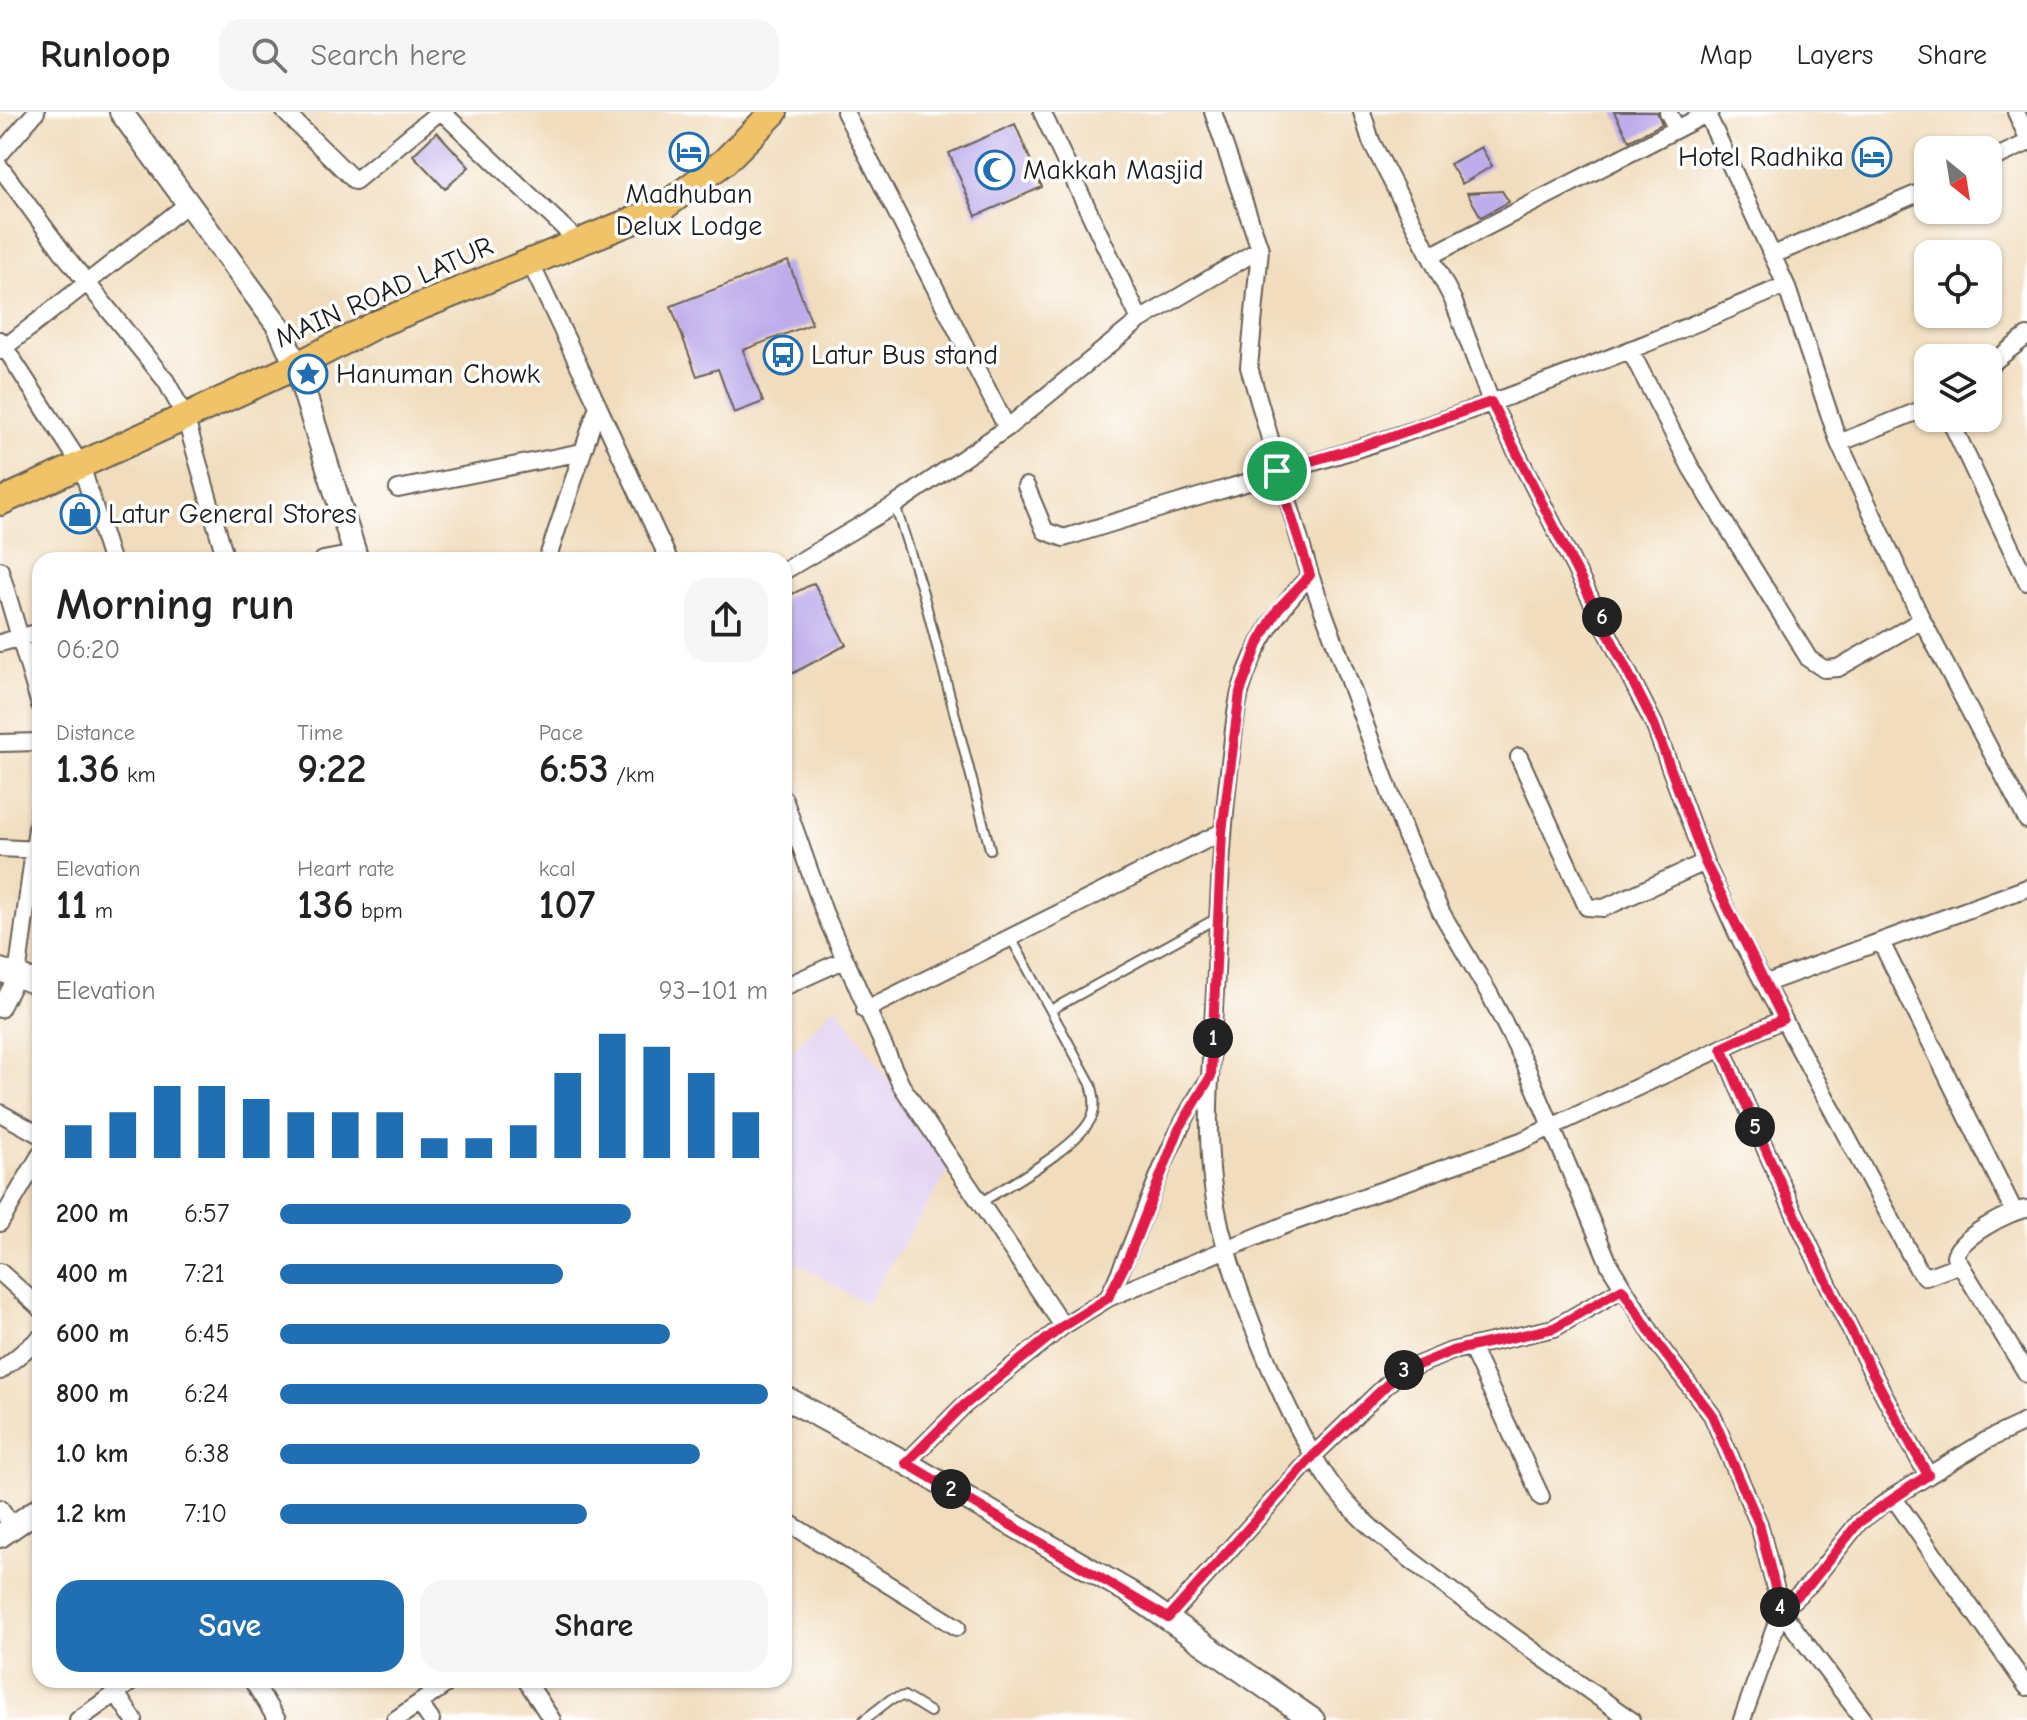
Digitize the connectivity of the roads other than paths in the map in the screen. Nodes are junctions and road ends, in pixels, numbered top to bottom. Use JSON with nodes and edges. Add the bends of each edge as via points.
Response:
{"nodes":[{"id":1,"x":36,"y":112,"type":"edge"},
{"id":2,"x":121,"y":112,"type":"edge"},
{"id":3,"x":285,"y":112,"type":"edge"},
{"id":4,"x":440,"y":112,"type":"edge"},
{"id":5,"x":774,"y":112,"type":"edge"},
{"id":6,"x":845,"y":112,"type":"edge"},
{"id":7,"x":1042,"y":112,"type":"edge"},
{"id":8,"x":1213,"y":112,"type":"edge"},
{"id":9,"x":1362,"y":112,"type":"edge"},
{"id":10,"x":1668,"y":112,"type":"edge"},
{"id":11,"x":2016,"y":112,"type":"edge"},
{"id":12,"x":1709,"y":113,"type":"edge"},
{"id":13,"x":1677,"y":129,"type":"junction"},
{"id":14,"x":2027,"y":136,"type":"edge"},
{"id":15,"x":2027,"y":143,"type":"edge"},
{"id":16,"x":0,"y":154,"type":"edge"},
{"id":17,"x":2002,"y":155,"type":"edge"},
{"id":18,"x":0,"y":167,"type":"edge"},
{"id":19,"x":1914,"y":195,"type":"edge"},
{"id":20,"x":190,"y":202,"type":"junction"},
{"id":21,"x":581,"y":244,"type":"junction"},
{"id":22,"x":1260,"y":249,"type":"junction"},
{"id":23,"x":1773,"y":255,"type":"junction"},
{"id":24,"x":1430,"y":256,"type":"junction"},
{"id":25,"x":530,"y":262,"type":"junction"},
{"id":26,"x":86,"y":282,"type":"junction"},
{"id":27,"x":1786,"y":285,"type":"junction"},
{"id":28,"x":1140,"y":320,"type":"junction"},
{"id":29,"x":2027,"y":336,"type":"edge"},
{"id":30,"x":2,"y":346,"type":"edge"},
{"id":31,"x":1631,"y":352,"type":"junction"},
{"id":32,"x":2002,"y":355,"type":"edge"},
{"id":33,"x":296,"y":366,"type":"junction"},
{"id":34,"x":1491,"y":402,"type":"junction"},
{"id":35,"x":598,"y":406,"type":"junction"},
{"id":36,"x":1914,"y":413,"type":"edge"},
{"id":37,"x":185,"y":416,"type":"junction"},
{"id":38,"x":1007,"y":428,"type":"junction"},
{"id":39,"x":1956,"y":432,"type":"edge"},
{"id":40,"x":1839,"y":443,"type":"junction"},
{"id":41,"x":582,"y":452,"type":"junction"},
{"id":42,"x":81,"y":465,"type":"junction"},
{"id":43,"x":1277,"y":471,"type":"junction"},
{"id":44,"x":1026,"y":486,"type":"dead end"},
{"id":45,"x":398,"y":489,"type":"dead end"},
{"id":46,"x":0,"y":502,"type":"edge"},
{"id":47,"x":895,"y":505,"type":"junction"},
{"id":48,"x":108,"y":552,"type":"edge"},
{"id":49,"x":224,"y":552,"type":"edge"},
{"id":50,"x":354,"y":552,"type":"edge"},
{"id":51,"x":550,"y":552,"type":"edge"},
{"id":52,"x":665,"y":552,"type":"edge"},
{"id":53,"x":792,"y":566,"type":"edge"},
{"id":54,"x":0,"y":570,"type":"edge"},
{"id":55,"x":1310,"y":575,"type":"junction"},
{"id":56,"x":2027,"y":582,"type":"edge"},
{"id":57,"x":1922,"y":620,"type":"junction"},
{"id":58,"x":32,"y":635,"type":"edge"},
{"id":59,"x":23,"y":638,"type":"junction"},
{"id":60,"x":0,"y":643,"type":"edge"},
{"id":61,"x":32,"y":673,"type":"edge"},
{"id":62,"x":32,"y":742,"type":"edge"},
{"id":63,"x":0,"y":743,"type":"edge"},
{"id":64,"x":1519,"y":757,"type":"dead end"},
{"id":65,"x":792,"y":820,"type":"edge"},
{"id":66,"x":2027,"y":820,"type":"edge"},
{"id":67,"x":1222,"y":832,"type":"junction"},
{"id":68,"x":0,"y":848,"type":"edge"},
{"id":69,"x":32,"y":849,"type":"edge"},
{"id":70,"x":990,"y":849,"type":"dead end"},
{"id":71,"x":1705,"y":862,"type":"junction"},
{"id":72,"x":32,"y":870,"type":"edge"},
{"id":73,"x":2027,"y":888,"type":"edge"},
{"id":74,"x":1218,"y":918,"type":"junction"},
{"id":75,"x":1011,"y":937,"type":"junction"},
{"id":76,"x":1881,"y":942,"type":"junction"},
{"id":77,"x":844,"y":960,"type":"junction"},
{"id":78,"x":8,"y":973,"type":"edge"},
{"id":79,"x":32,"y":981,"type":"edge"},
{"id":80,"x":792,"y":983,"type":"edge"},
{"id":81,"x":1764,"y":984,"type":"junction"},
{"id":82,"x":0,"y":1009,"type":"edge"},
{"id":83,"x":865,"y":1010,"type":"junction"},
{"id":84,"x":1051,"y":1010,"type":"junction"},
{"id":85,"x":1783,"y":1019,"type":"junction"},
{"id":86,"x":1722,"y":1048,"type":"junction"},
{"id":87,"x":1211,"y":1076,"type":"junction"},
{"id":88,"x":0,"y":1113,"type":"edge"},
{"id":89,"x":1553,"y":1127,"type":"junction"},
{"id":90,"x":32,"y":1131,"type":"edge"},
{"id":91,"x":32,"y":1169,"type":"edge"},
{"id":92,"x":978,"y":1204,"type":"junction"},
{"id":93,"x":2020,"y":1210,"type":"edge"},
{"id":94,"x":0,"y":1223,"type":"edge"},
{"id":95,"x":1227,"y":1248,"type":"junction"},
{"id":96,"x":1958,"y":1265,"type":"junction"},
{"id":97,"x":0,"y":1272,"type":"edge"},
{"id":98,"x":1622,"y":1289,"type":"junction"},
{"id":99,"x":1108,"y":1298,"type":"junction"},
{"id":100,"x":32,"y":1301,"type":"edge"},
{"id":101,"x":1063,"y":1326,"type":"junction"},
{"id":102,"x":32,"y":1345,"type":"edge"},
{"id":103,"x":1471,"y":1347,"type":"junction"},
{"id":104,"x":0,"y":1371,"type":"edge"},
{"id":105,"x":2027,"y":1374,"type":"edge"},
{"id":106,"x":792,"y":1401,"type":"edge"},
{"id":107,"x":2027,"y":1421,"type":"edge"},
{"id":108,"x":1314,"y":1455,"type":"junction"},
{"id":109,"x":906,"y":1463,"type":"junction"},
{"id":110,"x":1928,"y":1475,"type":"junction"},
{"id":111,"x":1541,"y":1497,"type":"dead end"},
{"id":112,"x":1893,"y":1497,"type":"junction"},
{"id":113,"x":32,"y":1512,"type":"edge"},
{"id":114,"x":4,"y":1524,"type":"edge"},
{"id":115,"x":792,"y":1525,"type":"edge"},
{"id":116,"x":1781,"y":1611,"type":"junction"},
{"id":117,"x":1168,"y":1618,"type":"junction"},
{"id":118,"x":957,"y":1627,"type":"dead end"},
{"id":119,"x":2027,"y":1687,"type":"edge"},
{"id":120,"x":123,"y":1688,"type":"edge"},
{"id":121,"x":257,"y":1688,"type":"edge"},
{"id":122,"x":441,"y":1688,"type":"edge"},
{"id":123,"x":531,"y":1688,"type":"edge"},
{"id":124,"x":116,"y":1693,"type":"junction"},
{"id":125,"x":419,"y":1703,"type":"junction"},
{"id":126,"x":930,"y":1712,"type":"dead end"},
{"id":127,"x":78,"y":1720,"type":"edge"},
{"id":128,"x":134,"y":1720,"type":"edge"},
{"id":129,"x":277,"y":1720,"type":"edge"},
{"id":130,"x":395,"y":1720,"type":"edge"},
{"id":131,"x":431,"y":1720,"type":"edge"},
{"id":132,"x":552,"y":1720,"type":"edge"},
{"id":133,"x":864,"y":1720,"type":"edge"},
{"id":134,"x":1313,"y":1720,"type":"edge"},
{"id":135,"x":1631,"y":1720,"type":"edge"},
{"id":136,"x":1742,"y":1720,"type":"edge"},
{"id":137,"x":1864,"y":1720,"type":"edge"}],
"edges":[{"from":1,"to":16,"type":"street"},
{"from":2,"to":20,"type":"street"},
{"from":3,"to":4,"type":"street","via":[[355,181]]},
{"from":4,"to":21,"type":"street"},
{"from":5,"to":21,"type":"main road","name":"MAIN ROAD LATUR","via":[[693,188],[659,210]]},
{"from":6,"to":38,"type":"street"},
{"from":7,"to":28,"type":"street"},
{"from":8,"to":22,"type":"street"},
{"from":9,"to":24,"type":"street","via":[[1371,141]]},
{"from":10,"to":13,"type":"street"},
{"from":11,"to":14,"type":"street"},
{"from":12,"to":13,"type":"street"},
{"from":12,"to":23,"type":"street"},
{"from":13,"to":24,"type":"street"},
{"from":15,"to":17,"type":"street"},
{"from":18,"to":26,"type":"street"},
{"from":19,"to":23,"type":"street"},
{"from":20,"to":26,"type":"street"},
{"from":20,"to":33,"type":"street","via":[[279,327]]},
{"from":21,"to":25,"type":"main road","name":"MAIN ROAD LATUR"},
{"from":22,"to":28,"type":"street"},
{"from":22,"to":43,"type":"street","via":[[1249,367]]},
{"from":23,"to":27,"type":"street"},
{"from":24,"to":34,"type":"street","via":[[1453,300]]},
{"from":25,"to":33,"type":"main road","name":"MAIN ROAD LATUR","via":[[377,324]]},
{"from":25,"to":35,"type":"street"},
{"from":26,"to":30,"type":"street"},
{"from":26,"to":37,"type":"street","via":[[166,381]]},
{"from":27,"to":31,"type":"street"},
{"from":27,"to":40,"type":"street"},
{"from":28,"to":38,"type":"street"},
{"from":29,"to":32,"type":"street"},
{"from":30,"to":42,"type":"street"},
{"from":31,"to":34,"type":"street"},
{"from":31,"to":57,"type":"street","via":[[1691,468],[1809,659],[1824,669],[1838,668]]},
{"from":33,"to":37,"type":"main road","name":"MAIN ROAD LATUR"},
{"from":33,"to":50,"type":"street"},
{"from":34,"to":43,"type":"street"},
{"from":34,"to":71,"type":"street","via":[[1654,724]]},
{"from":35,"to":41,"type":"street"},
{"from":35,"to":52,"type":"street"},
{"from":36,"to":40,"type":"street"},
{"from":37,"to":42,"type":"main road","name":"MAIN ROAD LATUR"},
{"from":37,"to":49,"type":"street"},
{"from":38,"to":47,"type":"street"},
{"from":39,"to":56,"type":"street"},
{"from":40,"to":57,"type":"street"},
{"from":41,"to":45,"type":"street"},
{"from":41,"to":51,"type":"street"},
{"from":42,"to":46,"type":"main road","name":"MAIN ROAD LATUR"},
{"from":42,"to":48,"type":"street"},
{"from":43,"to":44,"type":"street","via":[[1064,538],[1045,531]]},
{"from":43,"to":55,"type":"street"},
{"from":47,"to":53,"type":"street"},
{"from":47,"to":70,"type":"lane"},
{"from":54,"to":59,"type":"street"},
{"from":55,"to":67,"type":"street","via":[[1278,609],[1240,692]]},
{"from":55,"to":89,"type":"street","via":[[1406,836]]},
{"from":57,"to":66,"type":"street"},
{"from":58,"to":59,"type":"street"},
{"from":59,"to":60,"type":"street"},
{"from":59,"to":61,"type":"street"},
{"from":62,"to":63,"type":"street"},
{"from":64,"to":71,"type":"street","via":[[1587,907],[1604,908]]},
{"from":65,"to":77,"type":"street"},
{"from":67,"to":74,"type":"street"},
{"from":67,"to":75,"type":"street"},
{"from":68,"to":69,"type":"street"},
{"from":71,"to":81,"type":"street"},
{"from":72,"to":78,"type":"street"},
{"from":73,"to":76,"type":"street"},
{"from":74,"to":84,"type":"lane"},
{"from":74,"to":87,"type":"street"},
{"from":75,"to":83,"type":"street"},
{"from":75,"to":84,"type":"lane"},
{"from":76,"to":81,"type":"street"},
{"from":76,"to":93,"type":"street"},
{"from":77,"to":80,"type":"street"},
{"from":77,"to":83,"type":"street"},
{"from":78,"to":79,"type":"street"},
{"from":78,"to":82,"type":"street"},
{"from":81,"to":85,"type":"street"},
{"from":83,"to":92,"type":"street","via":[[901,1085]]},
{"from":84,"to":92,"type":"lane","via":[[1091,1084],[1092,1117],[1053,1155]]},
{"from":85,"to":86,"type":"street"},
{"from":85,"to":96,"type":"street","via":[[1918,1269],[1926,1277]]},
{"from":86,"to":89,"type":"street"},
{"from":86,"to":110,"type":"street","via":[[1769,1162],[1865,1365]]},
{"from":87,"to":95,"type":"street","via":[[1211,1180]]},
{"from":87,"to":99,"type":"street","via":[[1179,1129]]},
{"from":88,"to":90,"type":"street"},
{"from":89,"to":95,"type":"street"},
{"from":89,"to":98,"type":"street","via":[[1572,1182]]},
{"from":91,"to":94,"type":"street"},
{"from":92,"to":101,"type":"street"},
{"from":93,"to":96,"type":"street","via":[[1960,1245],[1955,1250]]},
{"from":95,"to":99,"type":"street"},
{"from":95,"to":108,"type":"street"},
{"from":96,"to":105,"type":"street"},
{"from":97,"to":100,"type":"street"},
{"from":98,"to":103,"type":"street","via":[[1554,1328]]},
{"from":98,"to":116,"type":"street","via":[[1712,1415],[1759,1524]]},
{"from":99,"to":101,"type":"street"},
{"from":101,"to":109,"type":"street","via":[[963,1406]]},
{"from":102,"to":104,"type":"street"},
{"from":103,"to":108,"type":"street","via":[[1417,1362],[1399,1373]]},
{"from":103,"to":111,"type":"street"},
{"from":106,"to":109,"type":"street"},
{"from":107,"to":110,"type":"street"},
{"from":108,"to":117,"type":"street"},
{"from":108,"to":135,"type":"street","via":[[1350,1507],[1376,1533]]},
{"from":109,"to":117,"type":"street"},
{"from":110,"to":112,"type":"street"},
{"from":112,"to":116,"type":"street","via":[[1859,1522],[1810,1584]]},
{"from":112,"to":119,"type":"street"},
{"from":113,"to":114,"type":"street"},
{"from":115,"to":118,"type":"street"},
{"from":116,"to":136,"type":"street"},
{"from":116,"to":137,"type":"street"},
{"from":117,"to":134,"type":"street"},
{"from":120,"to":124,"type":"street"},
{"from":121,"to":129,"type":"street"},
{"from":122,"to":125,"type":"street"},
{"from":123,"to":132,"type":"street"},
{"from":124,"to":127,"type":"street"},
{"from":124,"to":128,"type":"street"},
{"from":125,"to":130,"type":"street"},
{"from":125,"to":131,"type":"street"},
{"from":126,"to":133,"type":"lane","via":[[904,1696],[891,1699]]}]}
